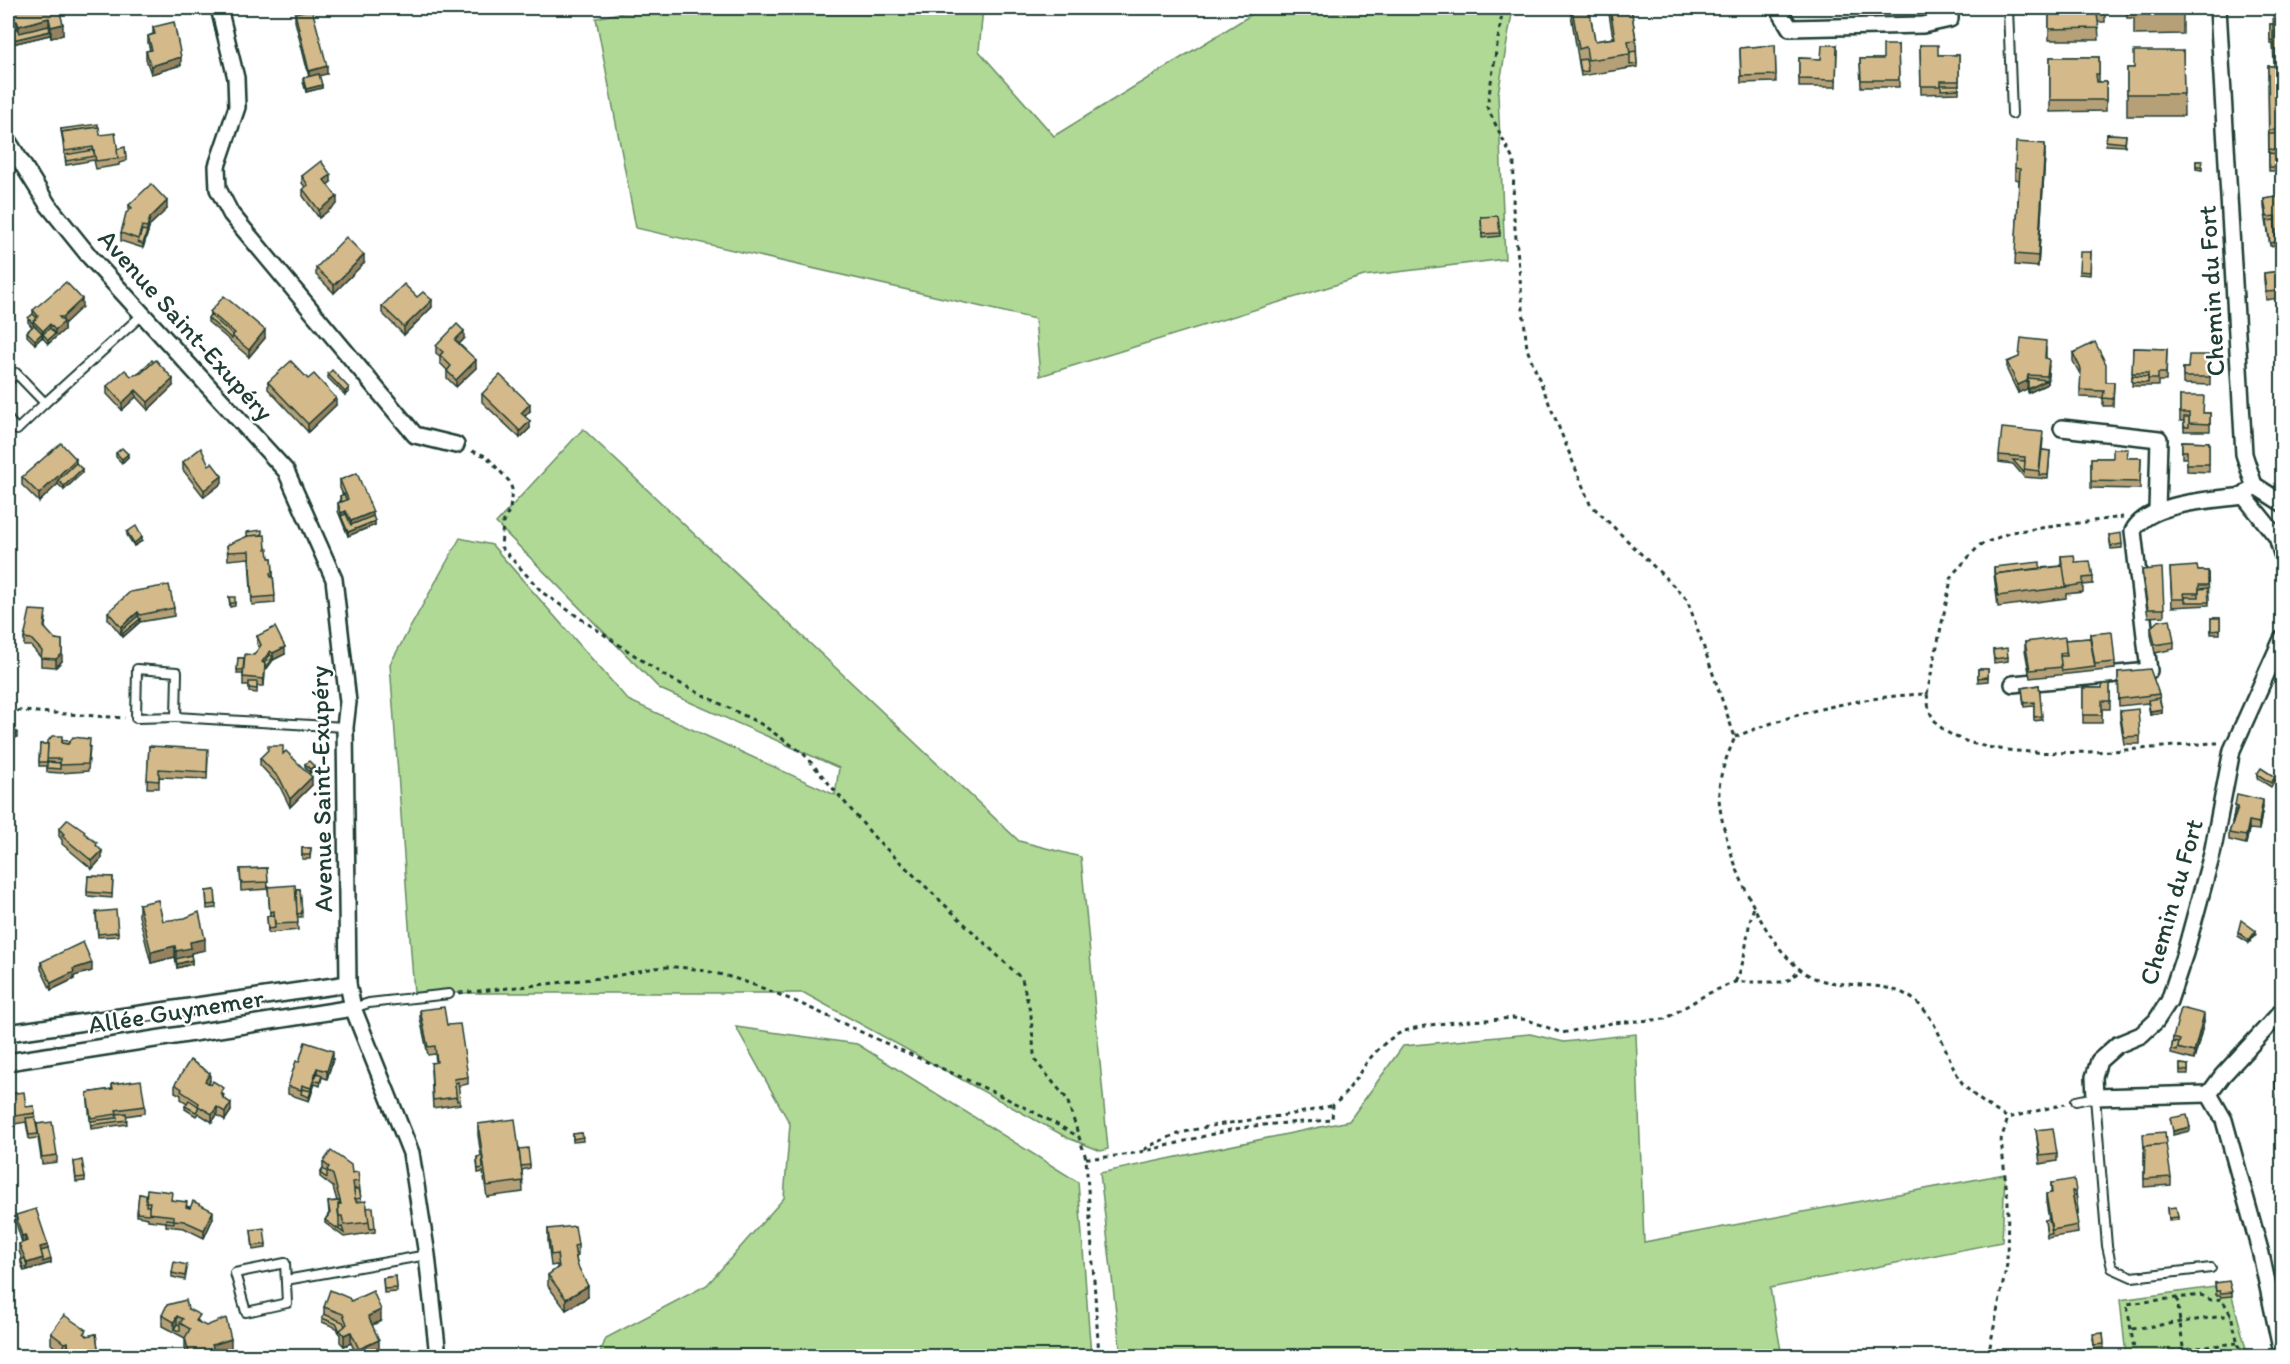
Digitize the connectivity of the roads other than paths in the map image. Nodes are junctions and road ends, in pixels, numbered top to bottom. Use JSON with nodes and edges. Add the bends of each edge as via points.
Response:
{"nodes":[{"id":1,"x":219,"y":8,"type":"edge"},
{"id":2,"x":1778,"y":8,"type":"edge"},
{"id":3,"x":1950,"y":8,"type":"edge"},
{"id":4,"x":2008,"y":8,"type":"edge"},
{"id":5,"x":2218,"y":8,"type":"edge"},
{"id":6,"x":2012,"y":114,"type":"dead end"},
{"id":7,"x":8,"y":141,"type":"edge"},
{"id":8,"x":142,"y":315,"type":"junction"},
{"id":9,"x":8,"y":381,"type":"edge"},
{"id":10,"x":45,"y":404,"type":"junction"},
{"id":11,"x":8,"y":419,"type":"edge"},
{"id":12,"x":2062,"y":428,"type":"dead end"},
{"id":13,"x":456,"y":445,"type":"road end"},
{"id":14,"x":2249,"y":490,"type":"junction"},
{"id":15,"x":2283,"y":503,"type":"edge"},
{"id":16,"x":2157,"y":511,"type":"junction"},
{"id":17,"x":2283,"y":554,"type":"edge"},
{"id":18,"x":2283,"y":639,"type":"edge"},
{"id":19,"x":2013,"y":684,"type":"dead end"},
{"id":20,"x":176,"y":717,"type":"junction"},
{"id":21,"x":345,"y":727,"type":"junction"},
{"id":22,"x":348,"y":984,"type":"junction"},
{"id":23,"x":449,"y":994,"type":"road end"},
{"id":24,"x":353,"y":1008,"type":"junction"},
{"id":25,"x":2283,"y":1011,"type":"edge"},
{"id":26,"x":8,"y":1034,"type":"edge"},
{"id":27,"x":8,"y":1062,"type":"edge"},
{"id":28,"x":2209,"y":1094,"type":"junction"},
{"id":29,"x":2095,"y":1097,"type":"junction"},
{"id":30,"x":2076,"y":1101,"type":"road end"},
{"id":31,"x":427,"y":1255,"type":"junction"},
{"id":32,"x":2211,"y":1268,"type":"dead end"},
{"id":33,"x":286,"y":1280,"type":"junction"},
{"id":34,"x":2283,"y":1353,"type":"edge"},
{"id":35,"x":438,"y":1356,"type":"edge"}],
"edges":[{"from":1,"to":13,"type":"street","via":[[236,78],[237,107],[217,166],[218,189],[231,214],[415,435]]},
{"from":2,"to":3,"type":"street","via":[[1790,28],[1923,25],[1950,19]]},
{"from":4,"to":6,"type":"lane"},
{"from":5,"to":14,"type":"street","name":"Chemin du Fort"},
{"from":7,"to":8,"type":"street","name":"Avenue Saint-Exupéry","via":[[48,205]]},
{"from":8,"to":10,"type":"lane"},
{"from":8,"to":21,"type":"street","name":"Avenue Saint-Exupéry","via":[[286,471],[334,579],[348,702]]},
{"from":9,"to":10,"type":"lane","via":[[16,373]]},
{"from":10,"to":11,"type":"lane","via":[[17,430]]},
{"from":12,"to":16,"type":"street","via":[[2159,439]]},
{"from":14,"to":15,"type":"street"},
{"from":14,"to":16,"type":"street"},
{"from":14,"to":17,"type":"street","name":"Chemin du Fort"},
{"from":16,"to":19,"type":"street","via":[[2138,521],[2133,531],[2149,671]]},
{"from":18,"to":29,"type":"street","name":"Chemin du Fort","via":[[2232,750],[2212,854],[2169,1001],[2141,1035],[2117,1045],[2099,1061],[2094,1077]]},
{"from":20,"to":20,"type":"lane","via":[[177,672],[137,669],[136,718]]},
{"from":20,"to":21,"type":"lane"},
{"from":21,"to":22,"type":"street","name":"Avenue Saint-Exupéry"},
{"from":22,"to":24,"type":"street","name":"Avenue Saint-Exupéry"},
{"from":22,"to":26,"type":"street","name":"Allée Guynemer"},
{"from":23,"to":24,"type":"lane"},
{"from":24,"to":27,"type":"street","name":"Allée Guynemer"},
{"from":24,"to":31,"type":"street","name":"Avenue Saint-Exupéry","via":[[411,1154]]},
{"from":25,"to":28,"type":"street"},
{"from":28,"to":29,"type":"street"},
{"from":28,"to":34,"type":"street","via":[[2224,1120]]},
{"from":29,"to":30,"type":"lane"},
{"from":29,"to":32,"type":"lane","name":"Chemin du Fort","via":[[2112,1268],[2132,1276]]},
{"from":31,"to":33,"type":"lane"},
{"from":31,"to":35,"type":"street","name":"Avenue Saint-Exupéry"},
{"from":33,"to":33,"type":"lane","via":[[285,1263],[235,1273],[246,1312],[287,1303]]}]}
